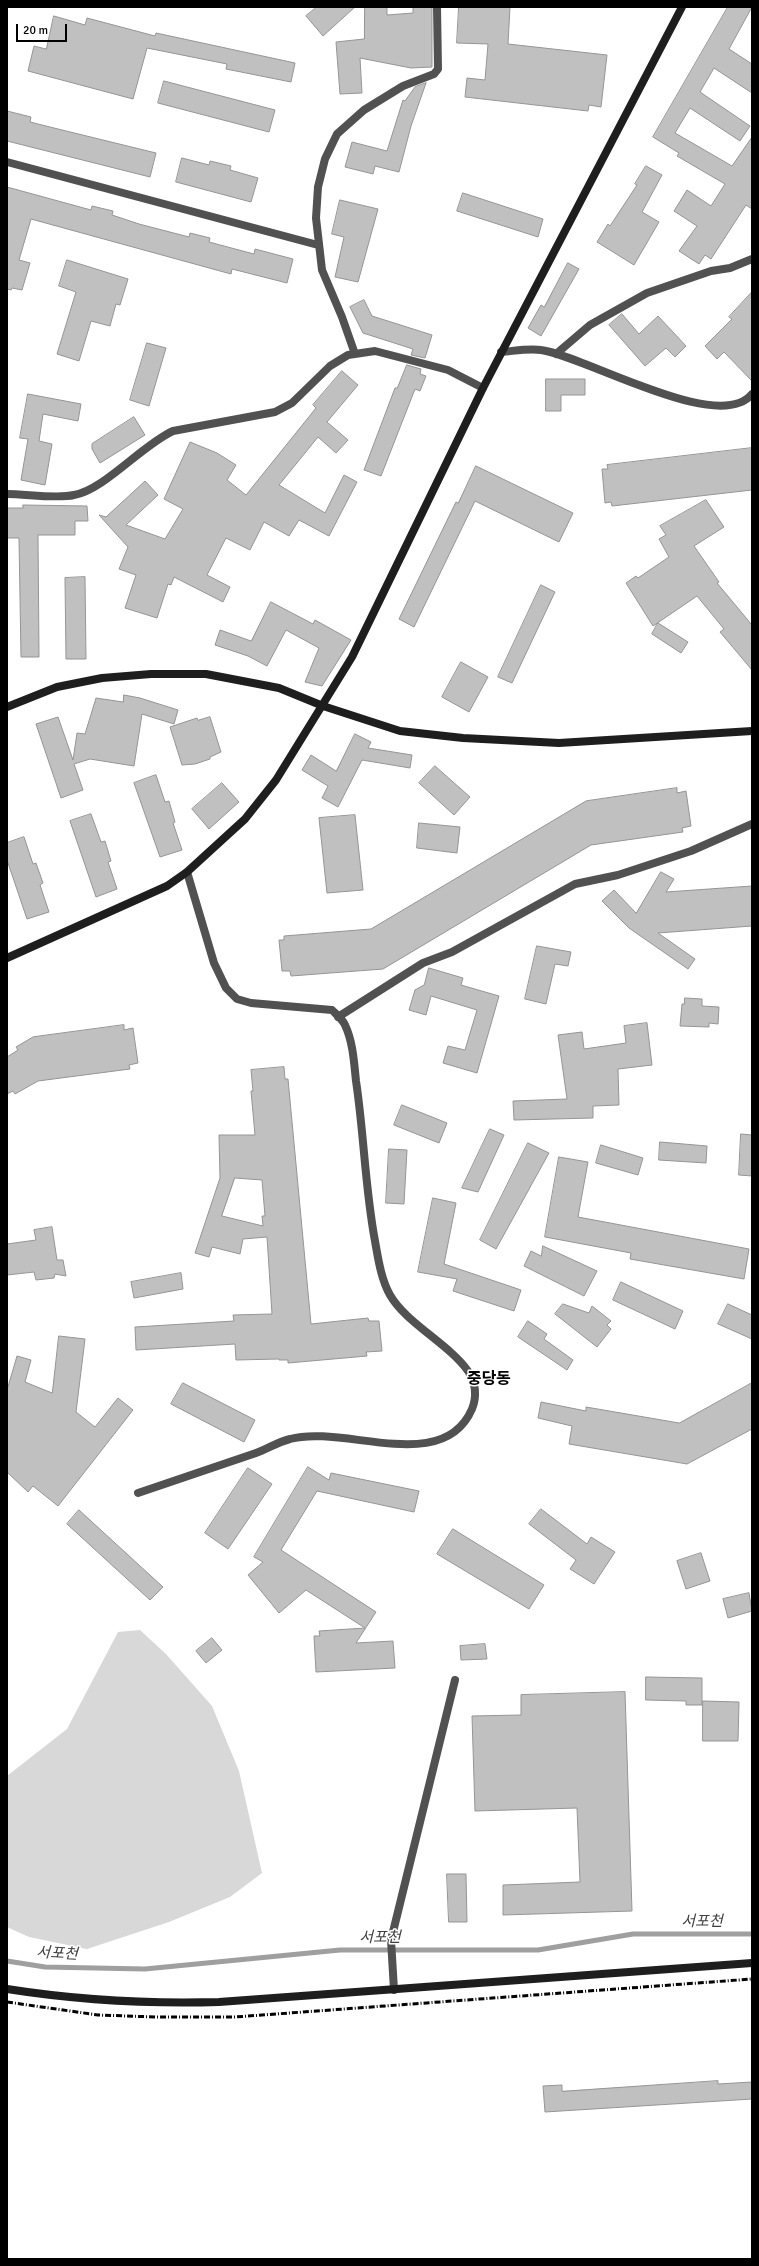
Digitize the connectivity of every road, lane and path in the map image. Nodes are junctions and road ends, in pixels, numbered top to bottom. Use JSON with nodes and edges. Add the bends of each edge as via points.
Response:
{"nodes":[{"id":1,"x":438,"y":7,"type":"edge"},
{"id":2,"x":682,"y":7,"type":"edge"},
{"id":3,"x":7,"y":162,"type":"edge"},
{"id":4,"x":318,"y":245,"type":"junction"},
{"id":5,"x":752,"y":258,"type":"edge"},
{"id":6,"x":501,"y":352,"type":"junction"},
{"id":7,"x":355,"y":354,"type":"junction"},
{"id":8,"x":556,"y":354,"type":"junction"},
{"id":9,"x":483,"y":388,"type":"junction"},
{"id":10,"x":752,"y":394,"type":"edge"},
{"id":11,"x":7,"y":494,"type":"edge"},
{"id":12,"x":323,"y":706,"type":"junction"},
{"id":13,"x":7,"y":707,"type":"edge"},
{"id":14,"x":752,"y":731,"type":"edge"},
{"id":15,"x":752,"y":824,"type":"edge"},
{"id":16,"x":187,"y":872,"type":"junction"},
{"id":17,"x":7,"y":958,"type":"edge"},
{"id":18,"x":338,"y":1016,"type":"junction"},
{"id":19,"x":138,"y":1494,"type":"dead end"},
{"id":20,"x":455,"y":1680,"type":"dead end"},
{"id":21,"x":752,"y":1963,"type":"edge"},
{"id":22,"x":7,"y":1989,"type":"edge"},
{"id":23,"x":394,"y":1990,"type":"junction"}],
"edges":[{"from":1,"to":4,"type":"street","via":[[438,69],[434,74],[403,86],[364,110],[337,134],[325,159],[318,187]]},
{"from":2,"to":6,"type":"street"},
{"from":3,"to":4,"type":"street"},
{"from":4,"to":7,"type":"street","via":[[322,270]]},
{"from":5,"to":8,"type":"street","via":[[730,268],[710,271],[647,293],[590,325]]},
{"from":6,"to":8,"type":"street","via":[[540,350]]},
{"from":6,"to":9,"type":"street"},
{"from":7,"to":9,"type":"street","via":[[375,351],[448,370]]},
{"from":7,"to":11,"type":"street","via":[[348,355],[330,366],[292,403],[276,412],[173,431],[159,437],[90,490],[74,496]]},
{"from":8,"to":10,"type":"street","via":[[656,393],[714,406],[735,406]]},
{"from":9,"to":12,"type":"street","via":[[352,657]]},
{"from":12,"to":13,"type":"street","via":[[279,688],[213,676],[151,674],[102,678],[57,687]]},
{"from":12,"to":14,"type":"street","via":[[400,731],[559,743]]},
{"from":12,"to":16,"type":"street","via":[[276,780],[244,819]]},
{"from":15,"to":18,"type":"street","via":[[691,851],[618,875],[575,884],[452,952],[423,963]]},
{"from":16,"to":17,"type":"street","via":[[167,886]]},
{"from":16,"to":18,"type":"street","via":[[214,963],[226,988],[237,999],[251,1003],[332,1010]]},
{"from":18,"to":19,"type":"street","via":[[350,1038],[362,1121],[374,1238],[381,1270],[390,1295],[402,1310],[468,1371],[476,1390],[475,1402],[466,1421],[449,1435],[431,1442],[406,1445],[314,1435],[290,1439]]},
{"from":20,"to":23,"type":"street","via":[[391,1940]]},
{"from":21,"to":23,"type":"street"},
{"from":22,"to":23,"type":"street","via":[[159,2004]]}]}
